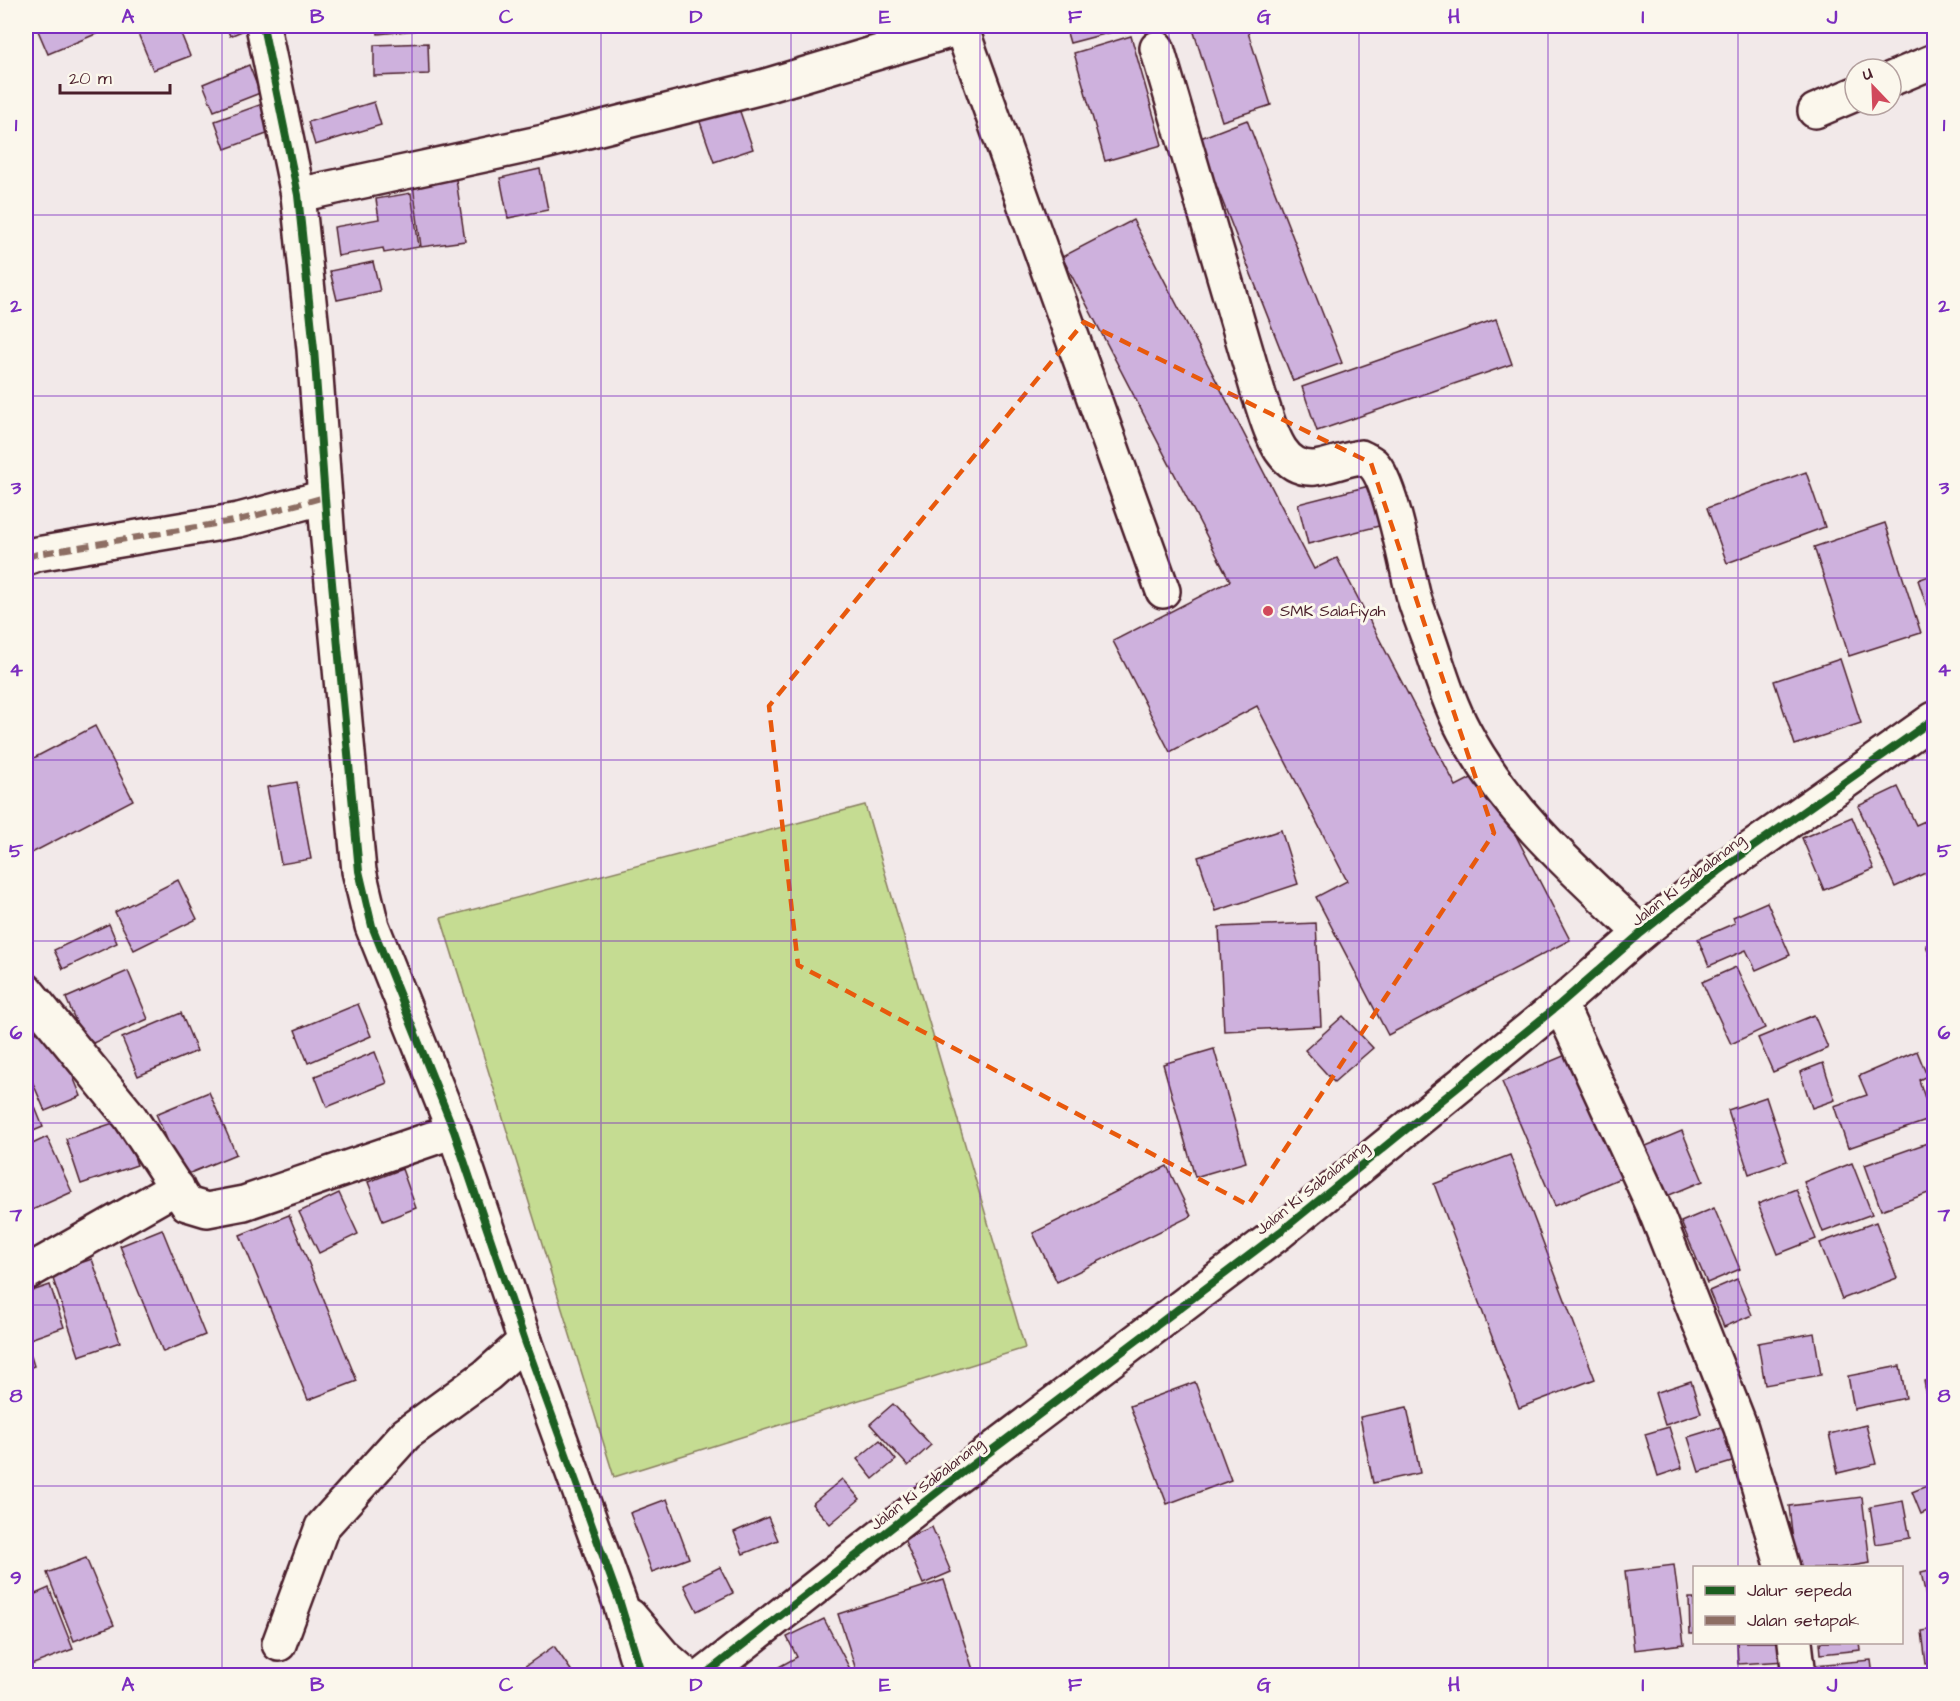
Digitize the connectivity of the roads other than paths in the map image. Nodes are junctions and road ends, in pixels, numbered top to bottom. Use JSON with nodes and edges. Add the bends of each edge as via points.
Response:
{"nodes":[{"id":1,"x":263,"y":26,"type":"edge"},
{"id":2,"x":963,"y":26,"type":"edge"},
{"id":3,"x":1157,"y":48,"type":"dead end"},
{"id":4,"x":1935,"y":61,"type":"edge"},
{"id":5,"x":1903,"y":74,"type":"edge"},
{"id":6,"x":1843,"y":99,"type":"edge"},
{"id":7,"x":1815,"y":111,"type":"dead end"},
{"id":8,"x":298,"y":195,"type":"junction"},
{"id":9,"x":325,"y":497,"type":"junction"},
{"id":10,"x":26,"y":558,"type":"edge"},
{"id":11,"x":1163,"y":591,"type":"dead end"},
{"id":12,"x":1935,"y":719,"type":"edge"},
{"id":13,"x":1641,"y":933,"type":"junction"},
{"id":14,"x":26,"y":990,"type":"edge"},
{"id":15,"x":1560,"y":1004,"type":"junction"},
{"id":16,"x":454,"y":1131,"type":"junction"},
{"id":17,"x":177,"y":1187,"type":"junction"},
{"id":18,"x":26,"y":1273,"type":"edge"},
{"id":19,"x":525,"y":1341,"type":"junction"},
{"id":20,"x":1782,"y":1566,"type":"edge"},
{"id":21,"x":620,"y":1603,"type":"junction"},
{"id":22,"x":279,"y":1644,"type":"dead end"},
{"id":23,"x":1795,"y":1644,"type":"edge"},
{"id":24,"x":642,"y":1676,"type":"edge"},
{"id":25,"x":687,"y":1676,"type":"edge"},
{"id":26,"x":703,"y":1676,"type":"edge"},
{"id":27,"x":1799,"y":1676,"type":"edge"}],
"edges":[{"from":1,"to":8,"type":"street"},
{"from":2,"to":8,"type":"street","via":[[739,93],[544,142]]},
{"from":2,"to":11,"type":"street"},
{"from":3,"to":13,"type":"street","via":[[1276,441],[1298,467],[1315,468],[1361,457],[1373,464],[1389,496],[1414,596],[1445,689],[1464,731],[1522,814],[1564,861]]},
{"from":4,"to":5,"type":"street"},
{"from":6,"to":7,"type":"street"},
{"from":8,"to":9,"type":"street"},
{"from":9,"to":10,"type":"street","via":[[239,519]]},
{"from":9,"to":16,"type":"street","via":[[359,871],[372,926]]},
{"from":12,"to":13,"type":"street","name":"Jalan Ki Sabalanang","via":[[1719,871]]},
{"from":13,"to":15,"type":"street","name":"Jalan Ki Sabalanang"},
{"from":14,"to":17,"type":"street","via":[[130,1117]]},
{"from":15,"to":20,"type":"street","via":[[1662,1227],[1741,1428]]},
{"from":15,"to":26,"type":"street","name":"Jalan Ki Sabalanang","via":[[1280,1232],[946,1485]]},
{"from":16,"to":17,"type":"street","via":[[244,1203],[207,1210],[196,1208],[187,1204]]},
{"from":16,"to":19,"type":"street"},
{"from":17,"to":18,"type":"street"},
{"from":19,"to":21,"type":"street"},
{"from":19,"to":22,"type":"street","via":[[487,1375],[406,1434],[322,1527]]},
{"from":21,"to":24,"type":"street"},
{"from":21,"to":25,"type":"street","via":[[663,1656]]},
{"from":23,"to":27,"type":"street"}]}
